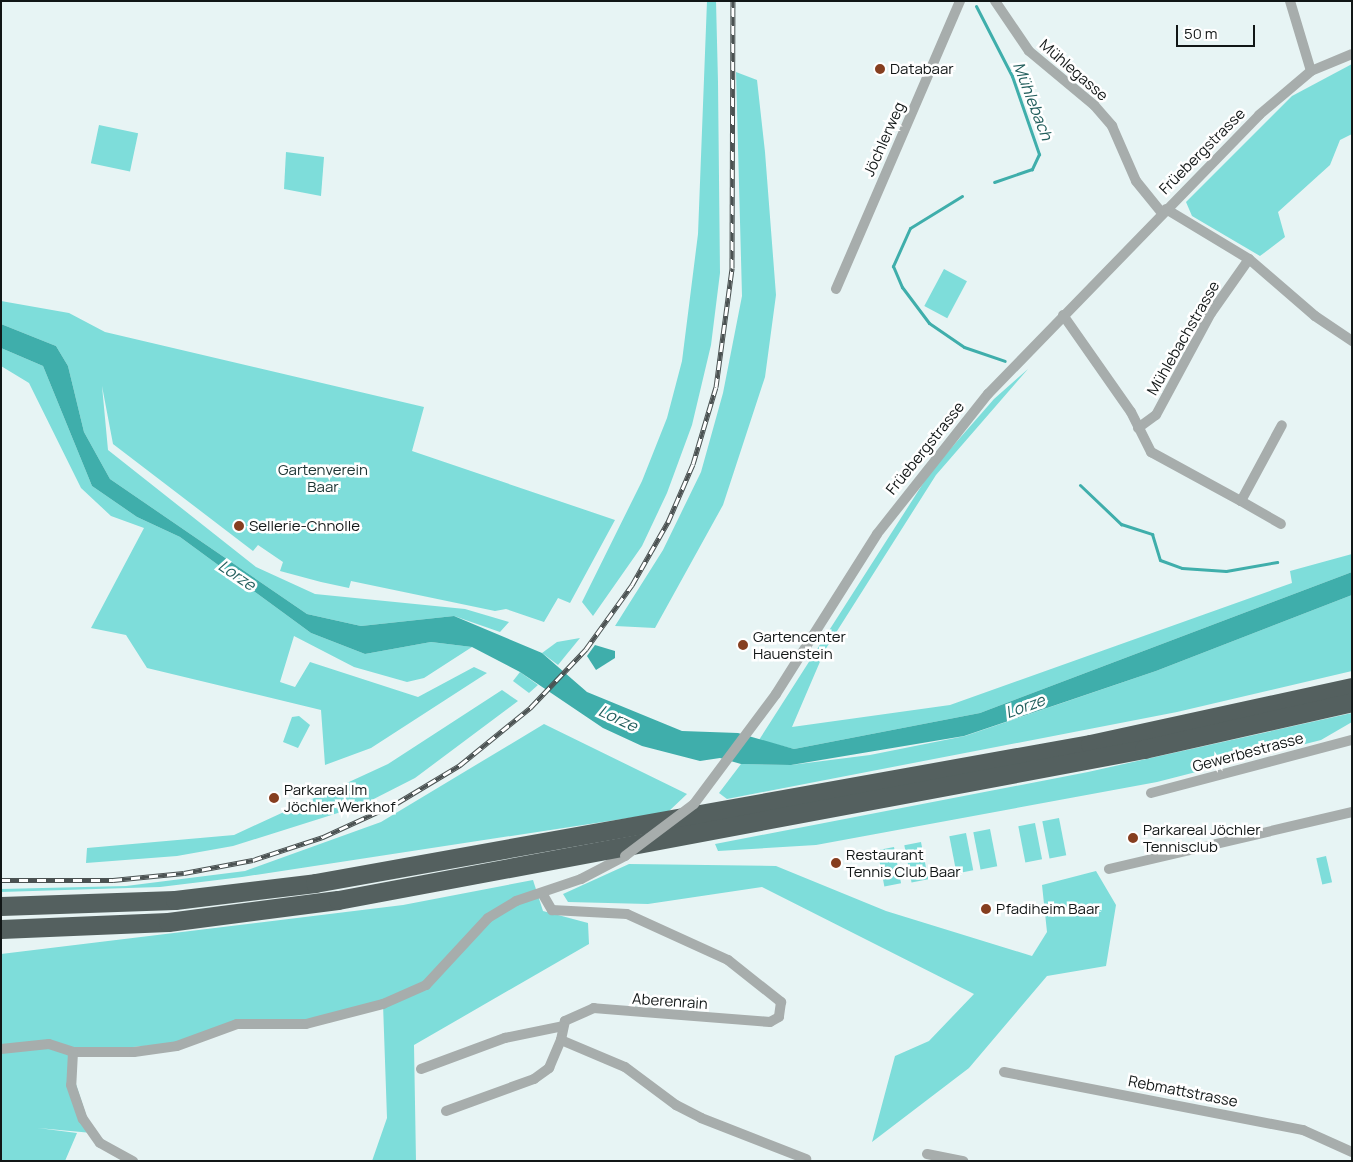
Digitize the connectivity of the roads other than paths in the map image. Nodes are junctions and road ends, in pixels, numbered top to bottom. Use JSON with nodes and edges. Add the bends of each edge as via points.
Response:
{"nodes":[{"id":1,"x":960,"y":1,"type":"edge"},
{"id":2,"x":995,"y":1,"type":"edge"},
{"id":3,"x":1290,"y":1,"type":"edge"},
{"id":4,"x":1352,"y":54,"type":"edge"},
{"id":5,"x":1311,"y":71,"type":"junction"},
{"id":6,"x":1164,"y":211,"type":"junction"},
{"id":7,"x":1249,"y":259,"type":"junction"},
{"id":8,"x":836,"y":289,"type":"dead end"},
{"id":9,"x":1063,"y":315,"type":"junction"},
{"id":10,"x":1352,"y":341,"type":"edge"},
{"id":11,"x":1282,"y":425,"type":"dead end"},
{"id":12,"x":1138,"y":428,"type":"junction"},
{"id":13,"x":1241,"y":501,"type":"junction"},
{"id":14,"x":1281,"y":524,"type":"dead end"},
{"id":15,"x":1352,"y":687,"type":"edge"},
{"id":16,"x":1352,"y":702,"type":"edge"},
{"id":17,"x":1352,"y":740,"type":"edge"},
{"id":18,"x":1151,"y":793,"type":"dead end"},
{"id":19,"x":1352,"y":812,"type":"edge"},
{"id":20,"x":1108,"y":869,"type":"dead end"},
{"id":21,"x":542,"y":892,"type":"junction"},
{"id":22,"x":1,"y":906,"type":"edge"},
{"id":23,"x":1,"y":929,"type":"edge"},
{"id":24,"x":563,"y":1026,"type":"junction"},
{"id":25,"x":561,"y":1040,"type":"junction"},
{"id":26,"x":1,"y":1049,"type":"edge"},
{"id":27,"x":73,"y":1052,"type":"junction"},
{"id":28,"x":421,"y":1069,"type":"dead end"},
{"id":29,"x":1004,"y":1072,"type":"dead end"},
{"id":30,"x":446,"y":1110,"type":"dead end"},
{"id":31,"x":1352,"y":1152,"type":"edge"},
{"id":32,"x":927,"y":1154,"type":"dead end"},
{"id":33,"x":806,"y":1158,"type":"dead end"},
{"id":34,"x":133,"y":1161,"type":"edge"},
{"id":35,"x":963,"y":1161,"type":"edge"}],
"edges":[{"from":1,"to":8,"type":"street","name":"Jöchlerweg"},
{"from":2,"to":6,"type":"street","name":"Mühlegasse","via":[[1029,51],[1094,104],[1112,126],[1136,181]]},
{"from":3,"to":5,"type":"street"},
{"from":4,"to":5,"type":"street","name":"Früebergstrasse"},
{"from":5,"to":6,"type":"street","name":"Früebergstrasse"},
{"from":6,"to":7,"type":"street","name":"Mühlegasse"},
{"from":6,"to":9,"type":"street","name":"Früebergstrasse"},
{"from":7,"to":10,"type":"street","name":"Mühlegasse","via":[[1315,316]]},
{"from":7,"to":12,"type":"street","name":"Mühlebachstrasse","via":[[1211,313],[1156,415]]},
{"from":9,"to":12,"type":"street"},
{"from":9,"to":21,"type":"street","name":"Früebergstrasse","bridge":true,"via":[[969,415],[909,490],[776,694],[714,782],[672,823],[625,856]]},
{"from":11,"to":13,"type":"street"},
{"from":12,"to":13,"type":"street","via":[[1151,452]]},
{"from":13,"to":14,"type":"street"},
{"from":15,"to":22,"type":"highway","via":[[1099,742],[315,883],[175,900]]},
{"from":16,"to":23,"type":"highway","via":[[1134,750],[338,900],[168,922]]},
{"from":17,"to":18,"type":"street","name":"Gewerbestrasse"},
{"from":19,"to":20,"type":"street"},
{"from":21,"to":24,"type":"street","name":"Aberenrain","via":[[552,910],[628,914],[728,960],[781,1002],[783,1010],[770,1022],[594,1008],[577,1014]]},
{"from":21,"to":27,"type":"street","name":"Früebergstrasse","via":[[488,918],[426,985],[383,1004],[306,1024],[237,1024],[177,1046],[103,1055]]},
{"from":24,"to":25,"type":"street"},
{"from":24,"to":28,"type":"street","via":[[505,1038]]},
{"from":25,"to":30,"type":"street","via":[[549,1068],[534,1079]]},
{"from":25,"to":33,"type":"street","via":[[626,1067],[676,1106]]},
{"from":26,"to":27,"type":"street","name":"Früebergstrasse","via":[[49,1044]]},
{"from":27,"to":34,"type":"street","via":[[71,1085],[83,1119],[100,1142]]},
{"from":29,"to":31,"type":"street","name":"Rebmattstrasse","via":[[1303,1130]]},
{"from":32,"to":35,"type":"street"}]}
